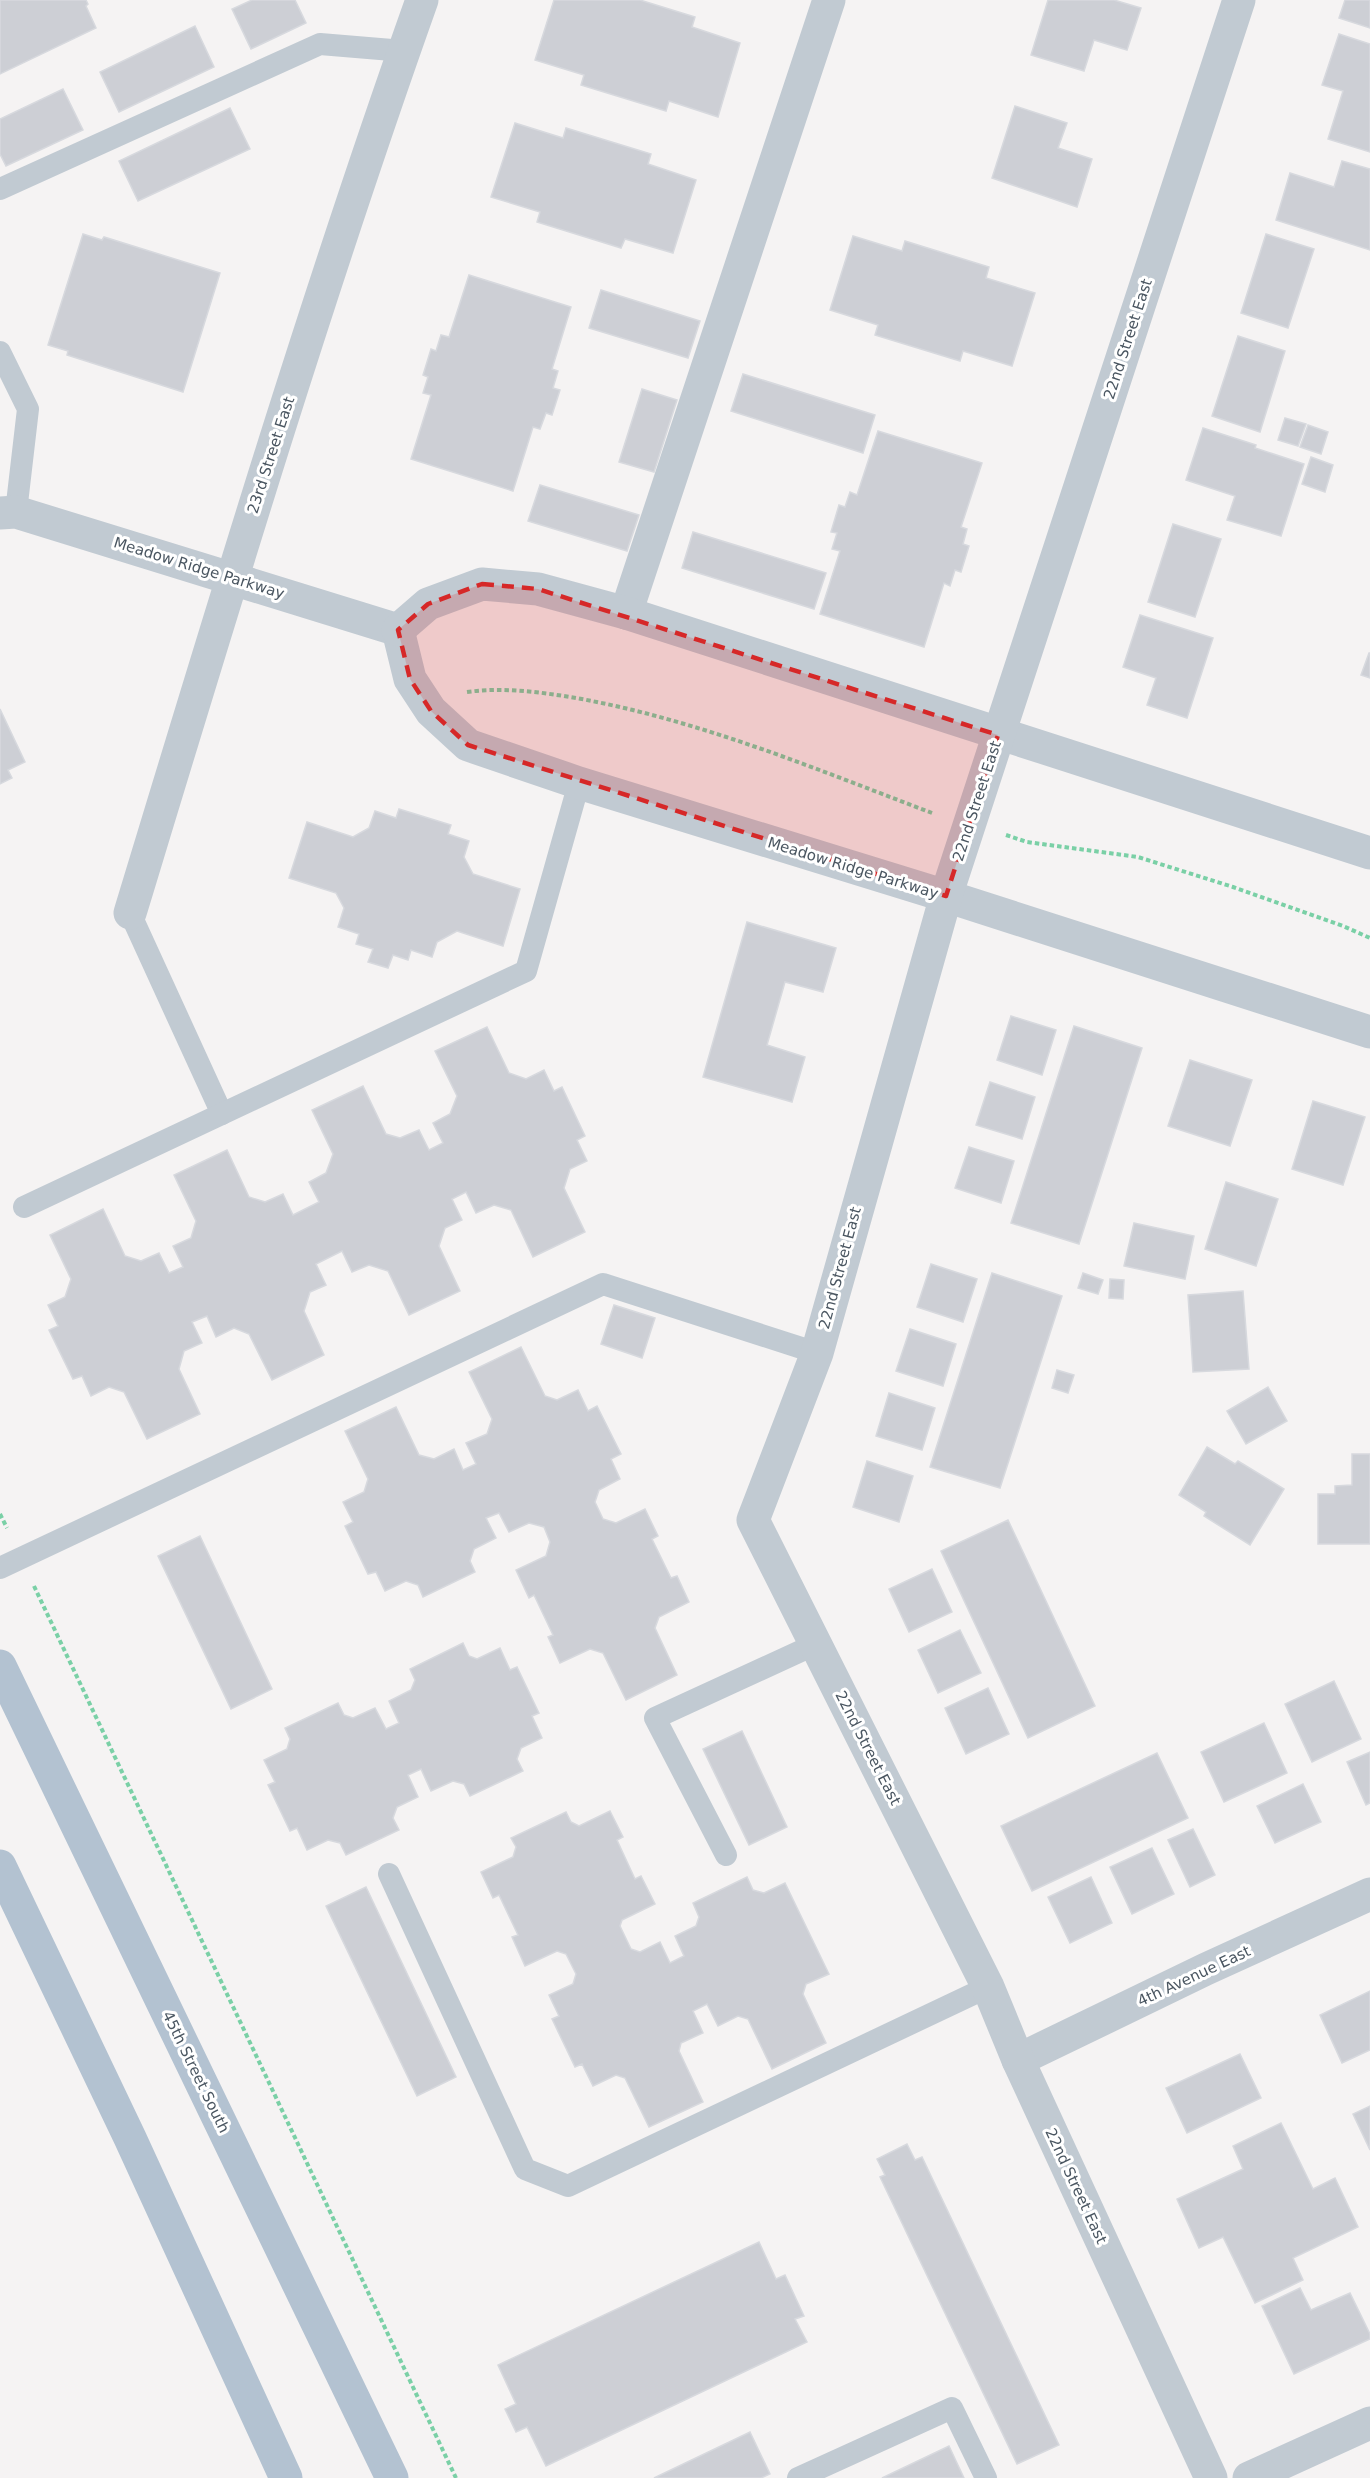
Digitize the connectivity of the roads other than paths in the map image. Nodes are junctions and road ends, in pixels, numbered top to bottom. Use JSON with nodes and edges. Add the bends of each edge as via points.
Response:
{"nodes":[{"id":1,"x":422,"y":0,"type":"edge"},
{"id":2,"x":829,"y":0,"type":"edge"},
{"id":3,"x":1239,"y":0,"type":"edge"},
{"id":4,"x":404,"y":51,"type":"junction"},
{"id":5,"x":0,"y":189,"type":"edge"},
{"id":6,"x":0,"y":352,"type":"edge"},
{"id":7,"x":8,"y":513,"type":"edge"},
{"id":8,"x":232,"y":578,"type":"junction"},
{"id":9,"x":627,"y":613,"type":"junction"},
{"id":10,"x":398,"y":630,"type":"junction"},
{"id":11,"x":998,"y":735,"type":"junction"},
{"id":12,"x":579,"y":783,"type":"junction"},
{"id":13,"x":1370,"y":853,"type":"edge"},
{"id":14,"x":946,"y":897,"type":"junction"},
{"id":15,"x":130,"y":913,"type":"joint"},
{"id":16,"x":1370,"y":1032,"type":"edge"},
{"id":17,"x":222,"y":1114,"type":"junction"},
{"id":18,"x":24,"y":1208,"type":"dead end"},
{"id":19,"x":817,"y":1353,"type":"junction"},
{"id":20,"x":0,"y":1568,"type":"edge"},
{"id":21,"x":816,"y":1644,"type":"junction"},
{"id":22,"x":0,"y":1666,"type":"edge"},
{"id":23,"x":726,"y":1855,"type":"dead end"},
{"id":24,"x":0,"y":1866,"type":"edge"},
{"id":25,"x":388,"y":1874,"type":"dead end"},
{"id":26,"x":1370,"y":1894,"type":"edge"},
{"id":27,"x":988,"y":1987,"type":"junction"},
{"id":28,"x":1018,"y":2060,"type":"junction"},
{"id":29,"x":1370,"y":2423,"type":"edge"},
{"id":30,"x":286,"y":2478,"type":"edge"},
{"id":31,"x":392,"y":2478,"type":"edge"},
{"id":32,"x":798,"y":2478,"type":"edge"},
{"id":33,"x":986,"y":2478,"type":"edge"},
{"id":34,"x":1210,"y":2478,"type":"edge"},
{"id":35,"x":1249,"y":2478,"type":"edge"}],
"edges":[{"from":1,"to":4,"type":"street","name":"23rd Street East"},
{"from":2,"to":9,"type":"street"},
{"from":3,"to":11,"type":"street","name":"22nd Street East"},
{"from":4,"to":5,"type":"lane","via":[[320,44]]},
{"from":4,"to":8,"type":"street","name":"23rd Street East"},
{"from":6,"to":7,"type":"lane","via":[[28,409]]},
{"from":7,"to":8,"type":"street","name":"Meadow Ridge Parkway"},
{"from":8,"to":10,"type":"street","name":"Meadow Ridge Parkway"},
{"from":8,"to":15,"type":"street","name":"23rd Street East"},
{"from":9,"to":10,"type":"street","via":[[538,589],[482,584],[428,604]]},
{"from":9,"to":11,"type":"street"},
{"from":10,"to":12,"type":"street","name":"Meadow Ridge Parkway","via":[[410,679],[431,711],[468,745]]},
{"from":11,"to":13,"type":"street"},
{"from":11,"to":14,"type":"street","name":"22nd Street East"},
{"from":12,"to":14,"type":"street","name":"Meadow Ridge Parkway"},
{"from":12,"to":17,"type":"lane","via":[[526,971]]},
{"from":14,"to":16,"type":"street","name":"Meadow Ridge Parkway"},
{"from":14,"to":19,"type":"street","name":"22nd Street East"},
{"from":15,"to":17,"type":"lane"},
{"from":17,"to":18,"type":"lane"},
{"from":19,"to":20,"type":"lane","via":[[603,1284]]},
{"from":19,"to":21,"type":"street","name":"22nd Street East","via":[[753,1520]]},
{"from":21,"to":23,"type":"lane","via":[[655,1718]]},
{"from":21,"to":27,"type":"street","name":"22nd Street East"},
{"from":22,"to":31,"type":"main road","name":"45th Street South"},
{"from":24,"to":30,"type":"main road"},
{"from":25,"to":27,"type":"lane","via":[[525,2169],[568,2186]]},
{"from":26,"to":28,"type":"street","name":"4th Avenue East"},
{"from":27,"to":28,"type":"street","name":"22nd Street East"},
{"from":28,"to":34,"type":"street","name":"22nd Street East"},
{"from":29,"to":35,"type":"street"},
{"from":32,"to":33,"type":"lane","via":[[952,2408]]}]}
